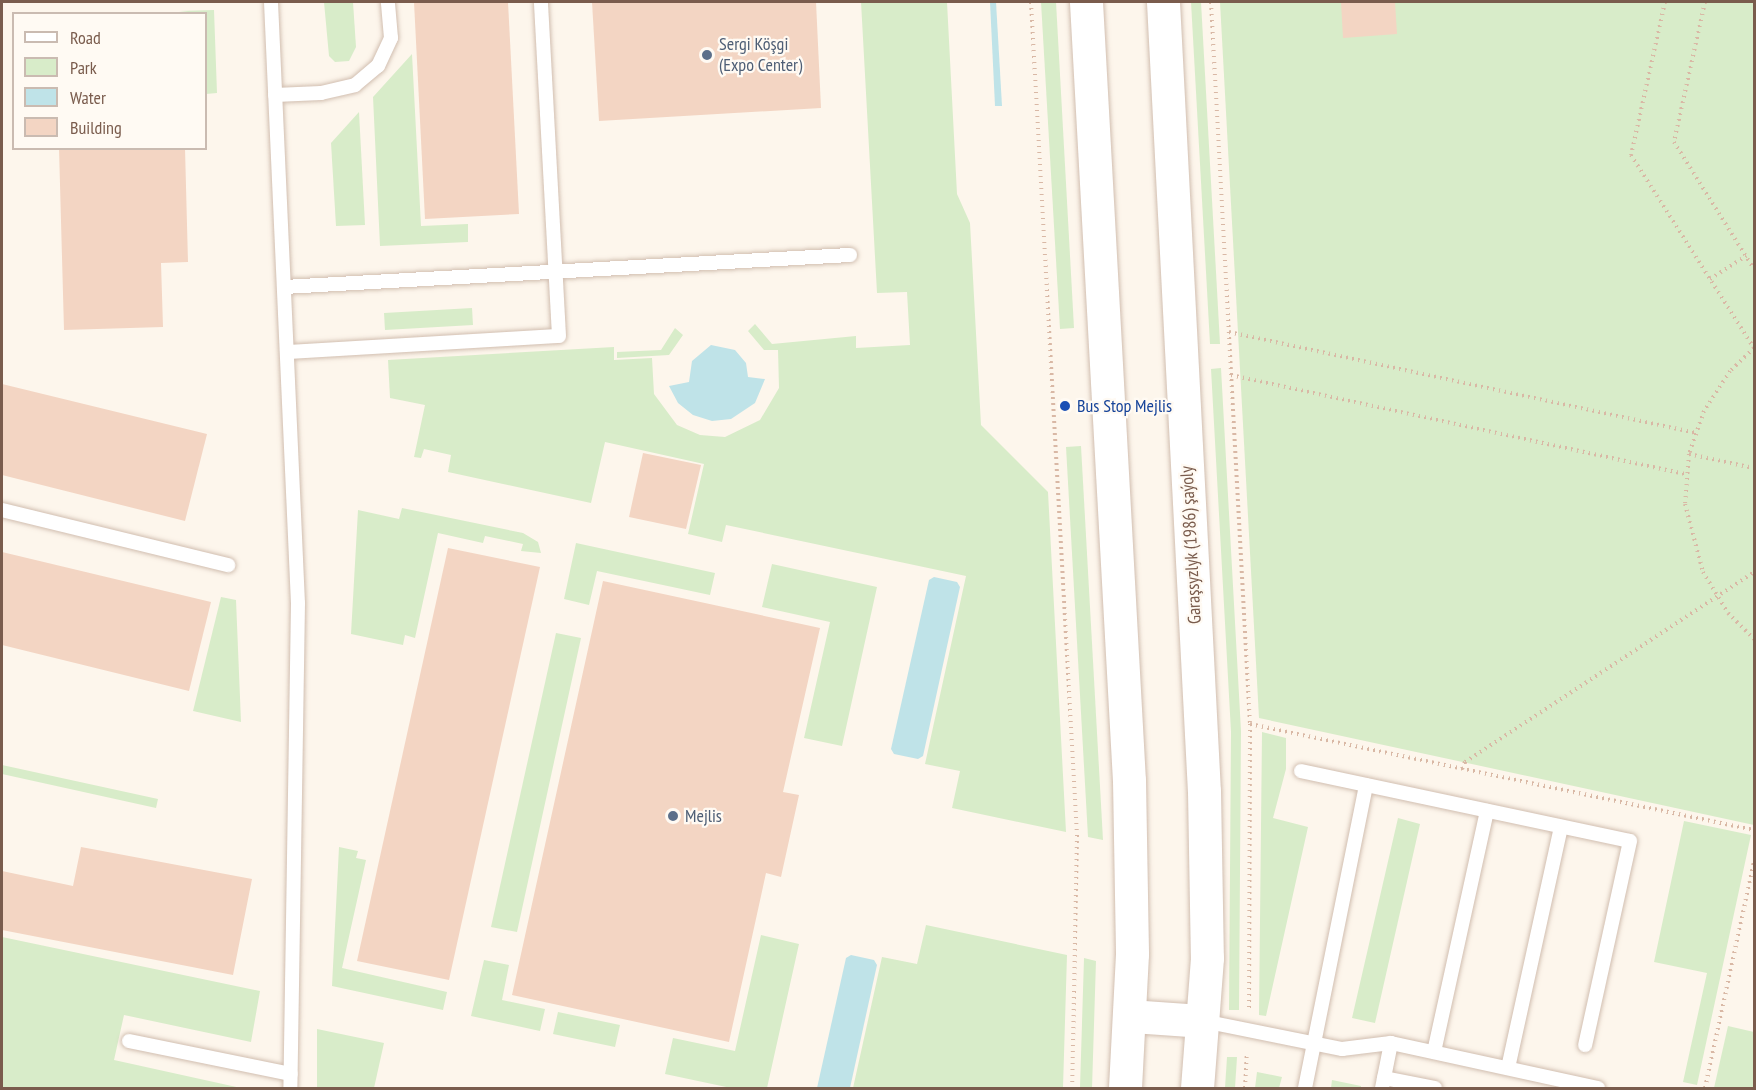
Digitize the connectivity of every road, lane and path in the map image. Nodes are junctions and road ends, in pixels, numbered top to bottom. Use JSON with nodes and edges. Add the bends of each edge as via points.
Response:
{"nodes":[{"id":1,"x":271,"y":2,"type":"edge"},
{"id":2,"x":388,"y":2,"type":"edge"},
{"id":3,"x":541,"y":2,"type":"edge"},
{"id":4,"x":1031,"y":2,"type":"edge"},
{"id":5,"x":1086,"y":2,"type":"edge"},
{"id":6,"x":1163,"y":2,"type":"edge"},
{"id":7,"x":1211,"y":2,"type":"edge"},
{"id":8,"x":1665,"y":2,"type":"edge"},
{"id":9,"x":1706,"y":2,"type":"edge"},
{"id":10,"x":275,"y":95,"type":"junction"},
{"id":11,"x":850,"y":255,"type":"dead end"},
{"id":12,"x":1746,"y":256,"type":"junction"},
{"id":13,"x":1755,"y":270,"type":"edge"},
{"id":14,"x":556,"y":272,"type":"junction"},
{"id":15,"x":1710,"y":279,"type":"junction"},
{"id":16,"x":284,"y":287,"type":"junction"},
{"id":17,"x":1229,"y":332,"type":"junction"},
{"id":18,"x":1754,"y":348,"type":"edge"},
{"id":19,"x":287,"y":352,"type":"junction"},
{"id":20,"x":1231,"y":375,"type":"junction"},
{"id":21,"x":1695,"y":433,"type":"junction"},
{"id":22,"x":1689,"y":454,"type":"junction"},
{"id":23,"x":1755,"y":468,"type":"edge"},
{"id":24,"x":1686,"y":474,"type":"junction"},
{"id":25,"x":2,"y":510,"type":"edge"},
{"id":26,"x":228,"y":565,"type":"dead end"},
{"id":27,"x":1755,"y":572,"type":"edge"},
{"id":28,"x":1716,"y":597,"type":"junction"},
{"id":29,"x":1755,"y":639,"type":"edge"},
{"id":30,"x":1250,"y":724,"type":"junction"},
{"id":31,"x":1462,"y":769,"type":"junction"},
{"id":32,"x":1301,"y":771,"type":"dead end"},
{"id":33,"x":1366,"y":785,"type":"junction"},
{"id":34,"x":1487,"y":811,"type":"junction"},
{"id":35,"x":1561,"y":827,"type":"junction"},
{"id":36,"x":1755,"y":830,"type":"edge"},
{"id":37,"x":1755,"y":861,"type":"edge"},
{"id":38,"x":1131,"y":1016,"type":"junction"},
{"id":39,"x":1202,"y":1021,"type":"junction"},
{"id":40,"x":1248,"y":1030,"type":"junction"},
{"id":41,"x":129,"y":1041,"type":"dead end"},
{"id":42,"x":1391,"y":1043,"type":"junction"},
{"id":43,"x":1314,"y":1044,"type":"junction"},
{"id":44,"x":1585,"y":1045,"type":"dead end"},
{"id":45,"x":1434,"y":1052,"type":"junction"},
{"id":46,"x":1508,"y":1068,"type":"junction"},
{"id":47,"x":291,"y":1074,"type":"junction"},
{"id":48,"x":1383,"y":1083,"type":"edge"},
{"id":49,"x":290,"y":1089,"type":"edge"},
{"id":50,"x":1071,"y":1089,"type":"edge"},
{"id":51,"x":1125,"y":1089,"type":"edge"},
{"id":52,"x":1197,"y":1089,"type":"edge"},
{"id":53,"x":1245,"y":1089,"type":"edge"},
{"id":54,"x":1305,"y":1089,"type":"edge"},
{"id":55,"x":1435,"y":1089,"type":"edge"},
{"id":56,"x":1598,"y":1089,"type":"edge"},
{"id":57,"x":1705,"y":1089,"type":"edge"}],
"edges":[{"from":1,"to":10,"type":"lane"},
{"from":2,"to":10,"type":"lane","via":[[391,38],[378,66],[355,85],[321,93]]},
{"from":3,"to":14,"type":"lane"},
{"from":4,"to":50,"type":"path","via":[[1077,835]]},
{"from":5,"to":38,"type":"main road","via":[[1129,780]]},
{"from":6,"to":39,"type":"main road","name":"Garaşsyzlyk (1986) şaýoly","via":[[1204,791],[1207,958]]},
{"from":7,"to":17,"type":"path"},
{"from":8,"to":15,"type":"path","via":[[1631,155]]},
{"from":9,"to":12,"type":"path","via":[[1674,142]]},
{"from":10,"to":16,"type":"lane"},
{"from":11,"to":14,"type":"lane"},
{"from":12,"to":13,"type":"path"},
{"from":12,"to":15,"type":"path"},
{"from":14,"to":16,"type":"lane"},
{"from":14,"to":19,"type":"lane","via":[[559,336]]},
{"from":15,"to":18,"type":"path"},
{"from":16,"to":19,"type":"lane"},
{"from":17,"to":20,"type":"path"},
{"from":17,"to":21,"type":"path"},
{"from":18,"to":21,"type":"path","via":[[1716,390]]},
{"from":19,"to":47,"type":"lane","via":[[298,603]]},
{"from":20,"to":24,"type":"path"},
{"from":20,"to":30,"type":"path"},
{"from":21,"to":22,"type":"path"},
{"from":22,"to":23,"type":"path"},
{"from":22,"to":24,"type":"path"},
{"from":24,"to":28,"type":"path","via":[[1688,527],[1702,573]]},
{"from":25,"to":26,"type":"lane"},
{"from":27,"to":28,"type":"path"},
{"from":28,"to":29,"type":"path"},
{"from":28,"to":31,"type":"path","via":[[1465,762]]},
{"from":30,"to":31,"type":"path"},
{"from":30,"to":40,"type":"path"},
{"from":31,"to":36,"type":"path"},
{"from":32,"to":33,"type":"lane"},
{"from":33,"to":34,"type":"lane"},
{"from":33,"to":43,"type":"lane"},
{"from":34,"to":35,"type":"lane"},
{"from":34,"to":45,"type":"lane"},
{"from":35,"to":44,"type":"lane","via":[[1630,842]]},
{"from":35,"to":46,"type":"lane"},
{"from":37,"to":57,"type":"path"},
{"from":38,"to":39,"type":"main road"},
{"from":38,"to":51,"type":"main road"},
{"from":39,"to":40,"type":"lane"},
{"from":39,"to":52,"type":"main road","name":"Garaşsyzlyk (1986) şaýoly"},
{"from":40,"to":43,"type":"lane"},
{"from":40,"to":53,"type":"path"},
{"from":41,"to":47,"type":"lane"},
{"from":42,"to":43,"type":"lane","via":[[1342,1049]]},
{"from":42,"to":45,"type":"lane"},
{"from":42,"to":48,"type":"lane"},
{"from":43,"to":54,"type":"lane"},
{"from":45,"to":46,"type":"lane"},
{"from":46,"to":56,"type":"lane"},
{"from":47,"to":49,"type":"lane"},
{"from":48,"to":55,"type":"lane"}]}
